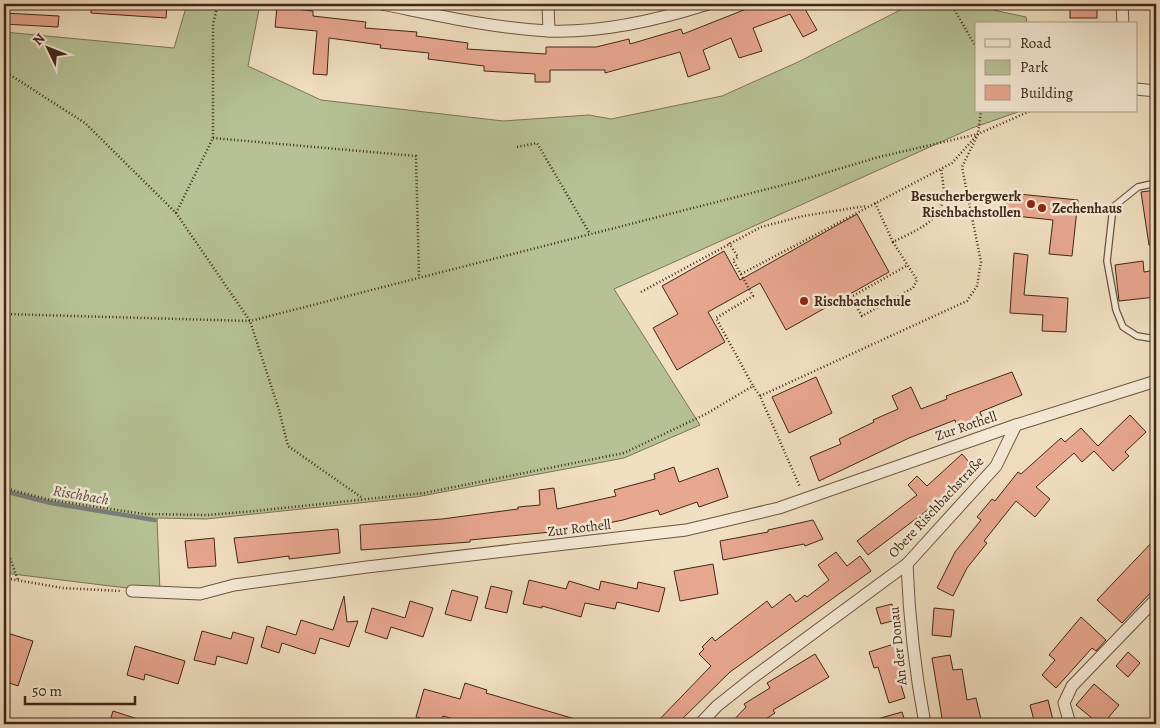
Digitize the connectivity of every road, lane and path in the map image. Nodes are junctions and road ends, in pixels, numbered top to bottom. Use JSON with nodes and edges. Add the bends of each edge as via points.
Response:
{"nodes":[{"id":1,"x":218,"y":4,"type":"edge"},
{"id":2,"x":383,"y":4,"type":"edge"},
{"id":3,"x":548,"y":4,"type":"edge"},
{"id":4,"x":708,"y":4,"type":"edge"},
{"id":5,"x":951,"y":4,"type":"edge"},
{"id":6,"x":1122,"y":4,"type":"edge"},
{"id":7,"x":1122,"y":22,"type":"edge"},
{"id":8,"x":549,"y":31,"type":"junction"},
{"id":9,"x":975,"y":45,"type":"edge"},
{"id":10,"x":4,"y":71,"type":"edge"},
{"id":11,"x":1138,"y":89,"type":"edge"},
{"id":12,"x":1156,"y":91,"type":"edge"},
{"id":13,"x":981,"y":112,"type":"edge"},
{"id":14,"x":1028,"y":112,"type":"edge"},
{"id":15,"x":978,"y":134,"type":"junction"},
{"id":16,"x":213,"y":138,"type":"junction"},
{"id":17,"x":517,"y":147,"type":"dead end"},
{"id":18,"x":941,"y":168,"type":"junction"},
{"id":19,"x":1156,"y":183,"type":"edge"},
{"id":20,"x":875,"y":203,"type":"junction"},
{"id":21,"x":870,"y":206,"type":"junction"},
{"id":22,"x":176,"y":214,"type":"junction"},
{"id":23,"x":590,"y":234,"type":"junction"},
{"id":24,"x":893,"y":242,"type":"junction"},
{"id":25,"x":729,"y":243,"type":"junction"},
{"id":26,"x":908,"y":265,"type":"junction"},
{"id":27,"x":740,"y":274,"type":"junction"},
{"id":28,"x":419,"y":277,"type":"junction"},
{"id":29,"x":641,"y":292,"type":"dead end"},
{"id":30,"x":4,"y":314,"type":"edge"},
{"id":31,"x":250,"y":321,"type":"junction"},
{"id":32,"x":1156,"y":339,"type":"edge"},
{"id":33,"x":1156,"y":381,"type":"edge"},
{"id":34,"x":753,"y":386,"type":"junction"},
{"id":35,"x":760,"y":396,"type":"junction"},
{"id":36,"x":1016,"y":425,"type":"junction"},
{"id":37,"x":4,"y":488,"type":"edge"},
{"id":38,"x":362,"y":498,"type":"junction"},
{"id":39,"x":805,"y":498,"type":"junction"},
{"id":40,"x":4,"y":542,"type":"edge"},
{"id":41,"x":907,"y":564,"type":"junction"},
{"id":42,"x":4,"y":578,"type":"edge"},
{"id":43,"x":18,"y":580,"type":"junction"},
{"id":44,"x":132,"y":591,"type":"joint"},
{"id":45,"x":1156,"y":599,"type":"edge"},
{"id":46,"x":700,"y":724,"type":"edge"},
{"id":47,"x":925,"y":724,"type":"edge"},
{"id":48,"x":1070,"y":724,"type":"edge"}],
"edges":[{"from":1,"to":16,"type":"path","via":[[213,24]]},
{"from":2,"to":8,"type":"street"},
{"from":3,"to":8,"type":"street"},
{"from":4,"to":8,"type":"street","via":[[674,15],[622,25]]},
{"from":5,"to":9,"type":"path"},
{"from":6,"to":7,"type":"street"},
{"from":10,"to":22,"type":"path","via":[[85,123]]},
{"from":11,"to":12,"type":"street"},
{"from":13,"to":15,"type":"path"},
{"from":14,"to":15,"type":"path"},
{"from":15,"to":18,"type":"path","via":[[952,162]]},
{"from":15,"to":23,"type":"path","via":[[879,156],[795,182]]},
{"from":15,"to":35,"type":"path","via":[[962,168],[981,262],[977,286],[967,302]]},
{"from":16,"to":22,"type":"path"},
{"from":16,"to":28,"type":"path","via":[[416,156]]},
{"from":17,"to":23,"type":"path","via":[[537,143]]},
{"from":18,"to":20,"type":"path"},
{"from":18,"to":24,"type":"path","via":[[943,200],[939,210],[929,223]]},
{"from":19,"to":32,"type":"lane","via":[[1138,187],[1113,207],[1107,262],[1116,310],[1123,327],[1137,336]]},
{"from":20,"to":21,"type":"path"},
{"from":20,"to":24,"type":"path"},
{"from":21,"to":25,"type":"path","via":[[802,216],[762,227]]},
{"from":21,"to":27,"type":"path"},
{"from":22,"to":31,"type":"path"},
{"from":23,"to":28,"type":"path"},
{"from":24,"to":26,"type":"path"},
{"from":25,"to":27,"type":"path","via":[[738,257],[733,260]]},
{"from":25,"to":29,"type":"path"},
{"from":26,"to":26,"type":"path","via":[[917,280],[913,288],[862,316],[851,298]]},
{"from":27,"to":34,"type":"path","via":[[753,296],[716,318]]},
{"from":28,"to":31,"type":"path"},
{"from":30,"to":31,"type":"path"},
{"from":31,"to":38,"type":"path","via":[[288,446]]},
{"from":33,"to":36,"type":"street"},
{"from":34,"to":35,"type":"path"},
{"from":34,"to":38,"type":"path","via":[[706,414],[624,453],[424,493]]},
{"from":35,"to":39,"type":"path"},
{"from":36,"to":39,"type":"street","name":"Zur Rothell"},
{"from":36,"to":41,"type":"street","name":"Obere Rischbachstraße","via":[[996,466]]},
{"from":37,"to":38,"type":"path","via":[[51,500],[144,514],[207,515]]},
{"from":39,"to":44,"type":"street","name":"Zur Rothell","via":[[779,508],[686,530],[367,567],[234,585],[200,594]]},
{"from":40,"to":43,"type":"path"},
{"from":41,"to":46,"type":"street","name":"Obere Rischbachstraße","via":[[751,679]]},
{"from":41,"to":47,"type":"street","name":"An der Donau","via":[[908,605]]},
{"from":42,"to":43,"type":"path"},
{"from":43,"to":44,"type":"path","via":[[63,588]]},
{"from":45,"to":48,"type":"street","via":[[1072,686],[1064,703]]}]}
